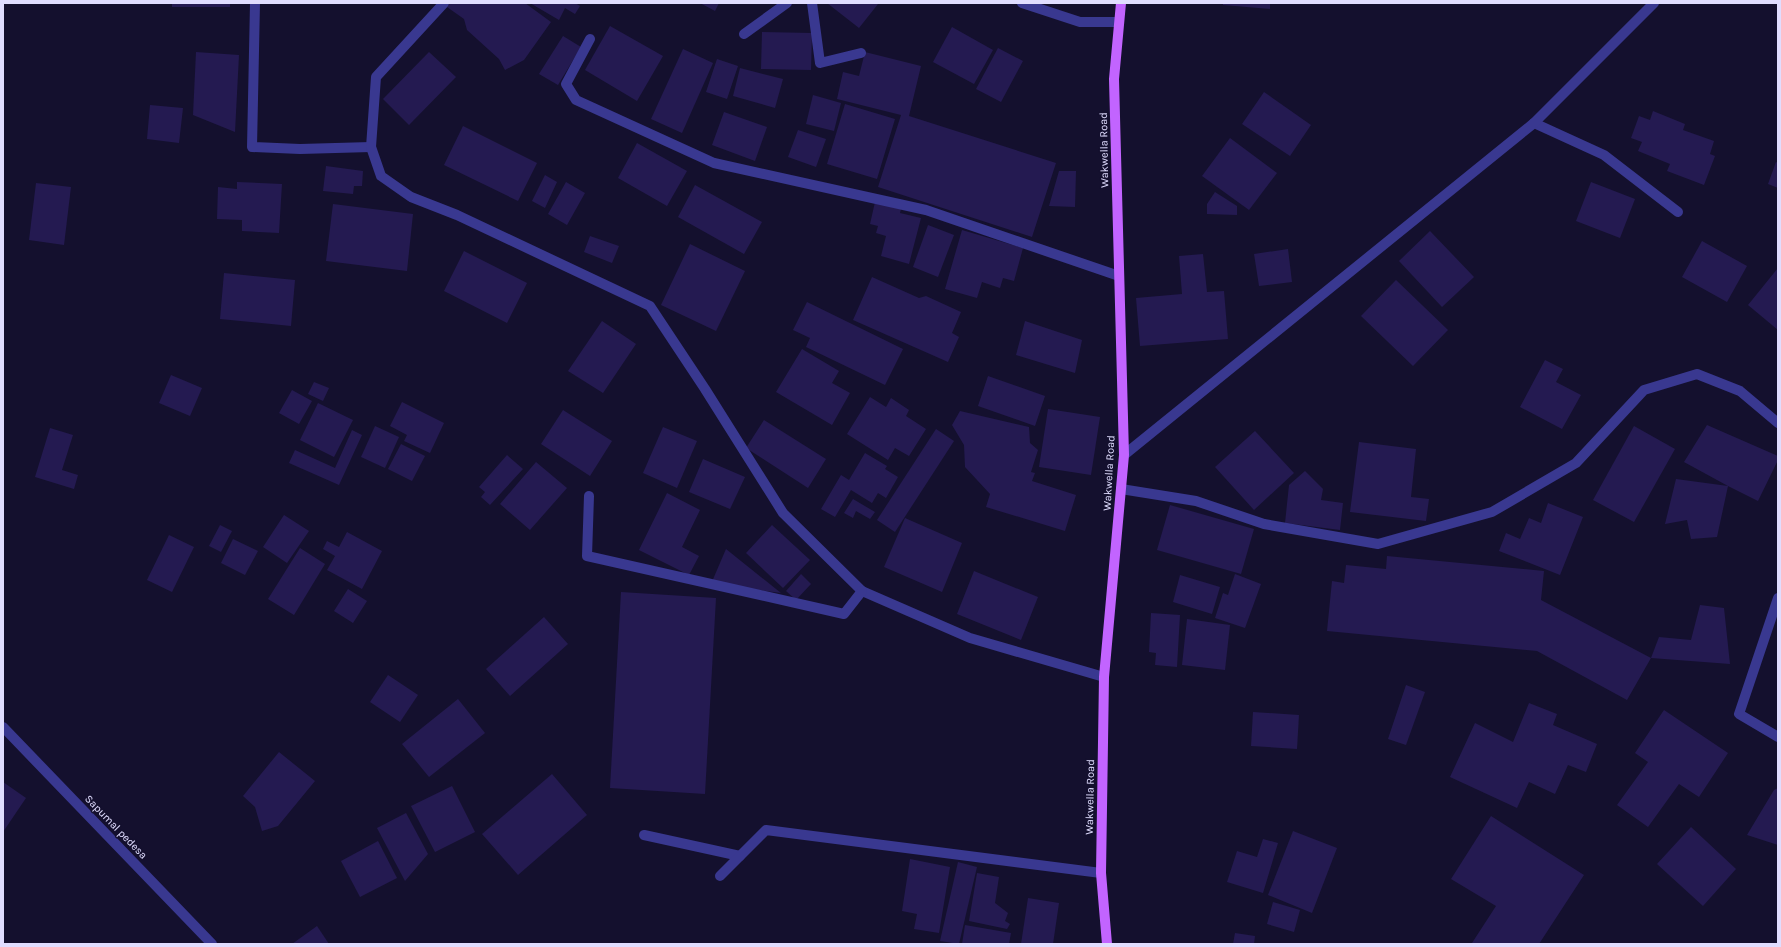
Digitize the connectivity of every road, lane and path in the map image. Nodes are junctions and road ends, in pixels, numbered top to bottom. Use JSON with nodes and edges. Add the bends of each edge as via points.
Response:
{"nodes":[{"id":1,"x":255,"y":3,"type":"edge"},
{"id":2,"x":444,"y":3,"type":"edge"},
{"id":3,"x":787,"y":3,"type":"edge"},
{"id":4,"x":812,"y":3,"type":"edge"},
{"id":5,"x":1022,"y":3,"type":"edge"},
{"id":6,"x":1121,"y":3,"type":"edge"},
{"id":7,"x":1654,"y":3,"type":"edge"},
{"id":8,"x":1118,"y":22,"type":"junction"},
{"id":9,"x":744,"y":34,"type":"dead end"},
{"id":10,"x":590,"y":39,"type":"dead end"},
{"id":11,"x":861,"y":53,"type":"dead end"},
{"id":12,"x":1534,"y":123,"type":"junction"},
{"id":13,"x":371,"y":148,"type":"junction"},
{"id":14,"x":1678,"y":212,"type":"dead end"},
{"id":15,"x":1119,"y":276,"type":"junction"},
{"id":16,"x":1778,"y":423,"type":"edge"},
{"id":17,"x":1124,"y":455,"type":"junction"},
{"id":18,"x":1121,"y":489,"type":"junction"},
{"id":19,"x":589,"y":496,"type":"dead end"},
{"id":20,"x":862,"y":591,"type":"junction"},
{"id":21,"x":1778,"y":598,"type":"edge"},
{"id":22,"x":1104,"y":677,"type":"junction"},
{"id":23,"x":3,"y":727,"type":"edge"},
{"id":24,"x":1778,"y":737,"type":"edge"},
{"id":25,"x":644,"y":835,"type":"dead end"},
{"id":26,"x":740,"y":856,"type":"junction"},
{"id":27,"x":1101,"y":873,"type":"junction"},
{"id":28,"x":720,"y":876,"type":"dead end"},
{"id":29,"x":212,"y":944,"type":"edge"},
{"id":30,"x":1107,"y":944,"type":"edge"}],
"edges":[{"from":1,"to":13,"type":"street","via":[[252,147]]},
{"from":2,"to":13,"type":"street","via":[[376,77]]},
{"from":3,"to":9,"type":"street"},
{"from":4,"to":11,"type":"street","via":[[820,63]]},
{"from":5,"to":8,"type":"street","via":[[1080,22]]},
{"from":6,"to":8,"type":"main road","name":"Wakwella Road"},
{"from":7,"to":12,"type":"street"},
{"from":8,"to":15,"type":"main road","name":"Wakwella Road","via":[[1114,79]]},
{"from":10,"to":15,"type":"street","via":[[566,84],[576,100],[714,163],[926,210]]},
{"from":12,"to":14,"type":"street","via":[[1604,155]]},
{"from":12,"to":17,"type":"street"},
{"from":13,"to":20,"type":"street","via":[[381,176],[411,197],[457,215],[650,306],[783,513]]},
{"from":15,"to":17,"type":"main road","name":"Wakwella Road"},
{"from":16,"to":18,"type":"street","via":[[1740,392],[1697,374],[1644,390],[1576,463],[1512,501],[1492,512],[1378,544],[1264,524],[1196,502]]},
{"from":17,"to":18,"type":"main road","name":"Wakwella Road"},
{"from":18,"to":22,"type":"main road","name":"Wakwella Road"},
{"from":19,"to":20,"type":"street","via":[[587,556],[844,614]]},
{"from":20,"to":22,"type":"street","via":[[970,638]]},
{"from":21,"to":24,"type":"street","via":[[1739,714]]},
{"from":22,"to":27,"type":"main road","name":"Wakwella Road"},
{"from":23,"to":29,"type":"street","name":"Sapumal pedesa"},
{"from":25,"to":26,"type":"street"},
{"from":26,"to":27,"type":"street","via":[[766,830]]},
{"from":26,"to":28,"type":"street"},
{"from":27,"to":30,"type":"main road","name":"Wakwella Road"}]}
